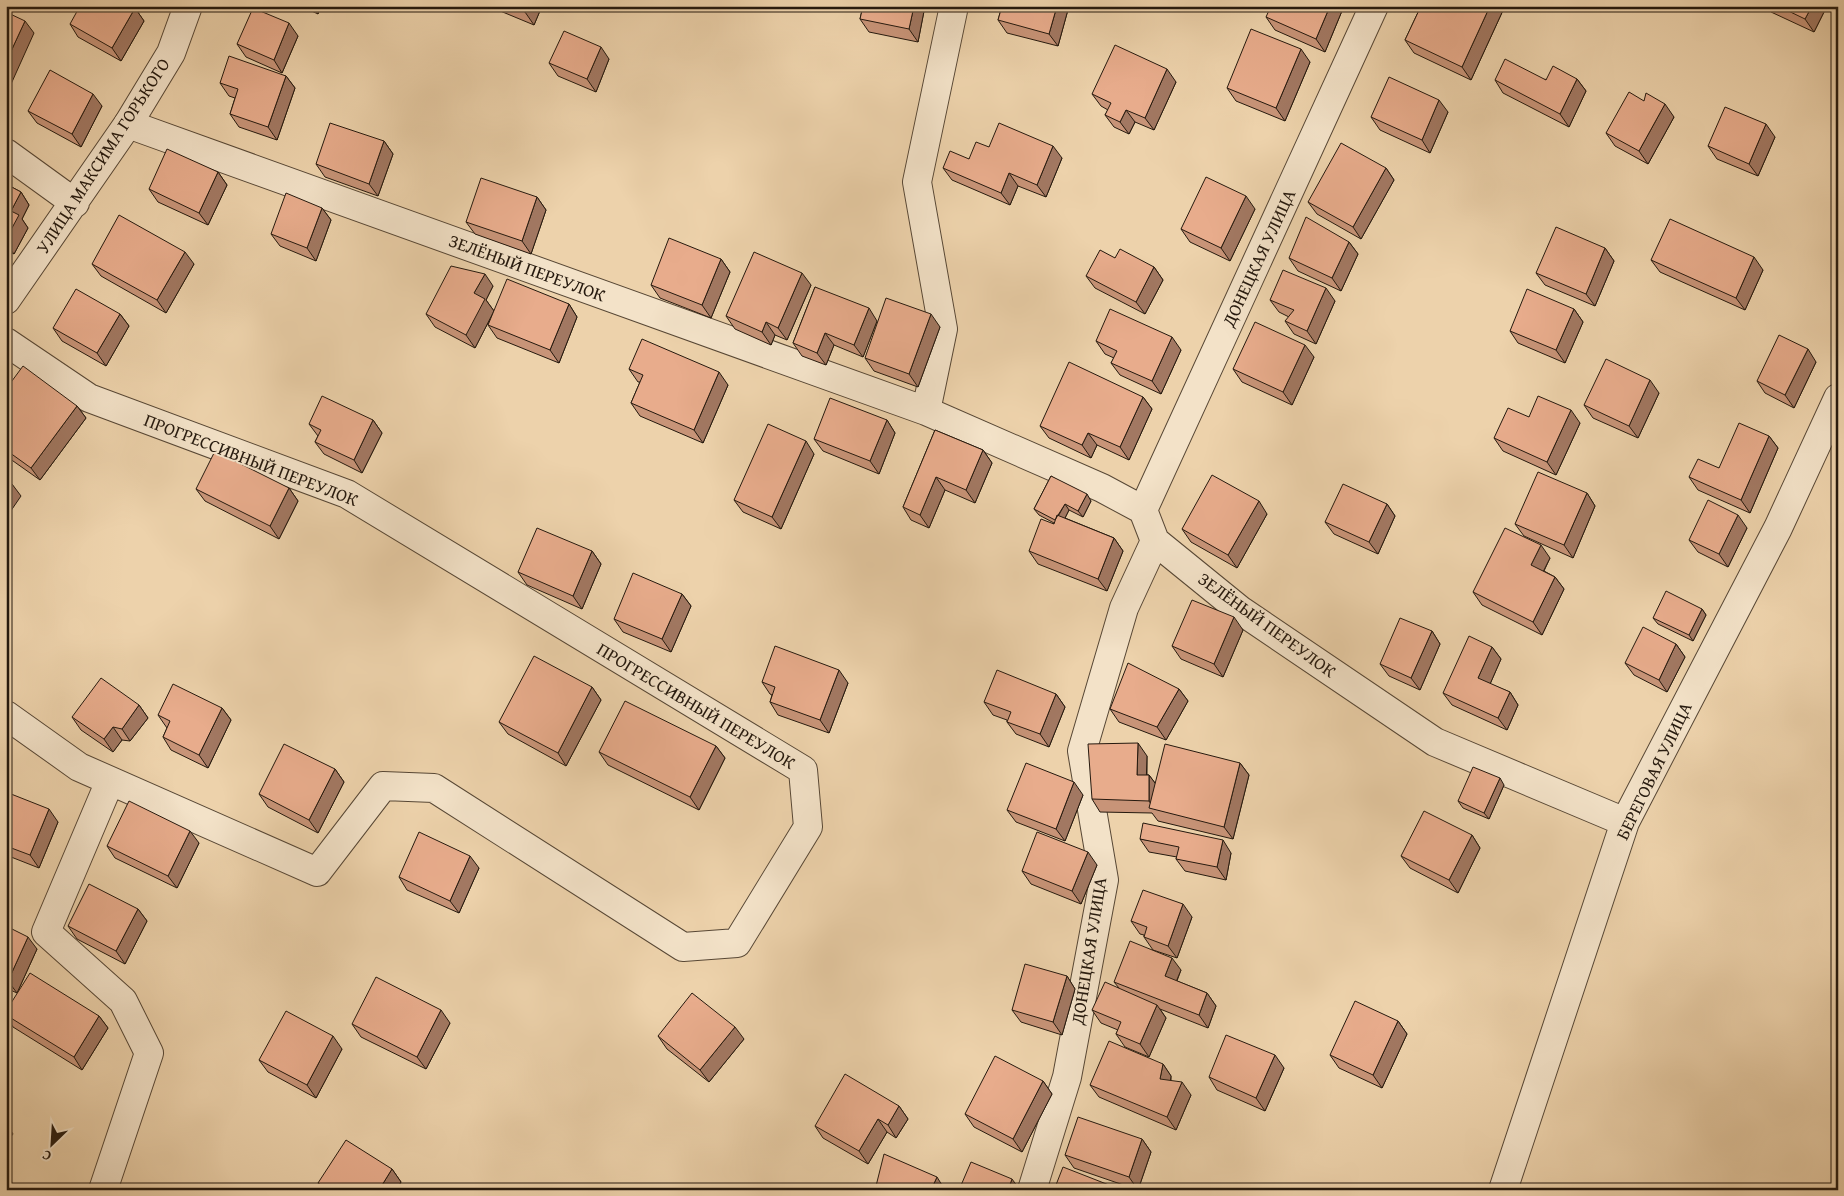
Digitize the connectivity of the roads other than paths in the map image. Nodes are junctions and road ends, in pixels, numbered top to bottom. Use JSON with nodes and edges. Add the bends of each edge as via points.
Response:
{"nodes":[{"id":1,"x":188,"y":6,"type":"edge"},
{"id":2,"x":954,"y":6,"type":"edge"},
{"id":3,"x":1374,"y":6,"type":"edge"},
{"id":4,"x":128,"y":124,"type":"junction"},
{"id":5,"x":6,"y":153,"type":"edge"},
{"id":6,"x":75,"y":203,"type":"junction"},
{"id":7,"x":6,"y":300,"type":"edge"},
{"id":8,"x":6,"y":342,"type":"edge"},
{"id":9,"x":1838,"y":398,"type":"edge"},
{"id":10,"x":926,"y":411,"type":"junction"},
{"id":11,"x":1143,"y":510,"type":"junction"},
{"id":12,"x":1155,"y":541,"type":"junction"},
{"id":13,"x":6,"y":715,"type":"edge"},
{"id":14,"x":110,"y":781,"type":"junction"},
{"id":15,"x":1625,"y":822,"type":"junction"},
{"id":16,"x":103,"y":1190,"type":"edge"},
{"id":17,"x":1032,"y":1190,"type":"edge"},
{"id":18,"x":1504,"y":1190,"type":"edge"}],
"edges":[{"from":1,"to":4,"type":"street","name":"УЛИЦА МАКСИМА ГОРЬКОГО","via":[[171,53]]},
{"from":2,"to":10,"type":"street","via":[[917,182],[943,328]]},
{"from":3,"to":11,"type":"street","name":"ДОНЕЦКАЯ УЛИЦА"},
{"from":4,"to":6,"type":"street","name":"УЛИЦА МАКСИМА ГОРЬКОГО"},
{"from":4,"to":10,"type":"street","name":"ЗЕЛЁНЫЙ ПЕРЕУЛОК"},
{"from":5,"to":6,"type":"street"},
{"from":6,"to":7,"type":"street","name":"УЛИЦА МАКСИМА ГОРЬКОГО"},
{"from":8,"to":14,"type":"street","name":"ПРОГРЕССИВНЫЙ ПЕРЕУЛОК","via":[[90,398],[347,494],[803,770],[808,827],[737,943],[683,947],[434,788],[383,786],[317,872]]},
{"from":9,"to":15,"type":"street","name":"БЕРЕГОВАЯ УЛИЦА","via":[[1778,528]]},
{"from":10,"to":11,"type":"street","name":"ЗЕЛЁНЫЙ ПЕРЕУЛОК","via":[[1102,488]]},
{"from":11,"to":12,"type":"street","name":"ЗЕЛЁНЫЙ ПЕРЕУЛОК"},
{"from":12,"to":15,"type":"street","name":"ЗЕЛЁНЫЙ ПЕРЕУЛОК","via":[[1240,610],[1435,742]]},
{"from":12,"to":17,"type":"street","name":"ДОНЕЦКАЯ УЛИЦА","via":[[1124,608],[1082,751],[1104,880],[1067,1077]]},
{"from":13,"to":14,"type":"street","name":"ПРОГРЕССИВНЫЙ ПЕРЕУЛОК","via":[[79,767]]},
{"from":14,"to":16,"type":"street","via":[[46,932],[123,1001],[149,1053]]},
{"from":15,"to":18,"type":"street","name":"БЕРЕГОВАЯ УЛИЦА"}]}
